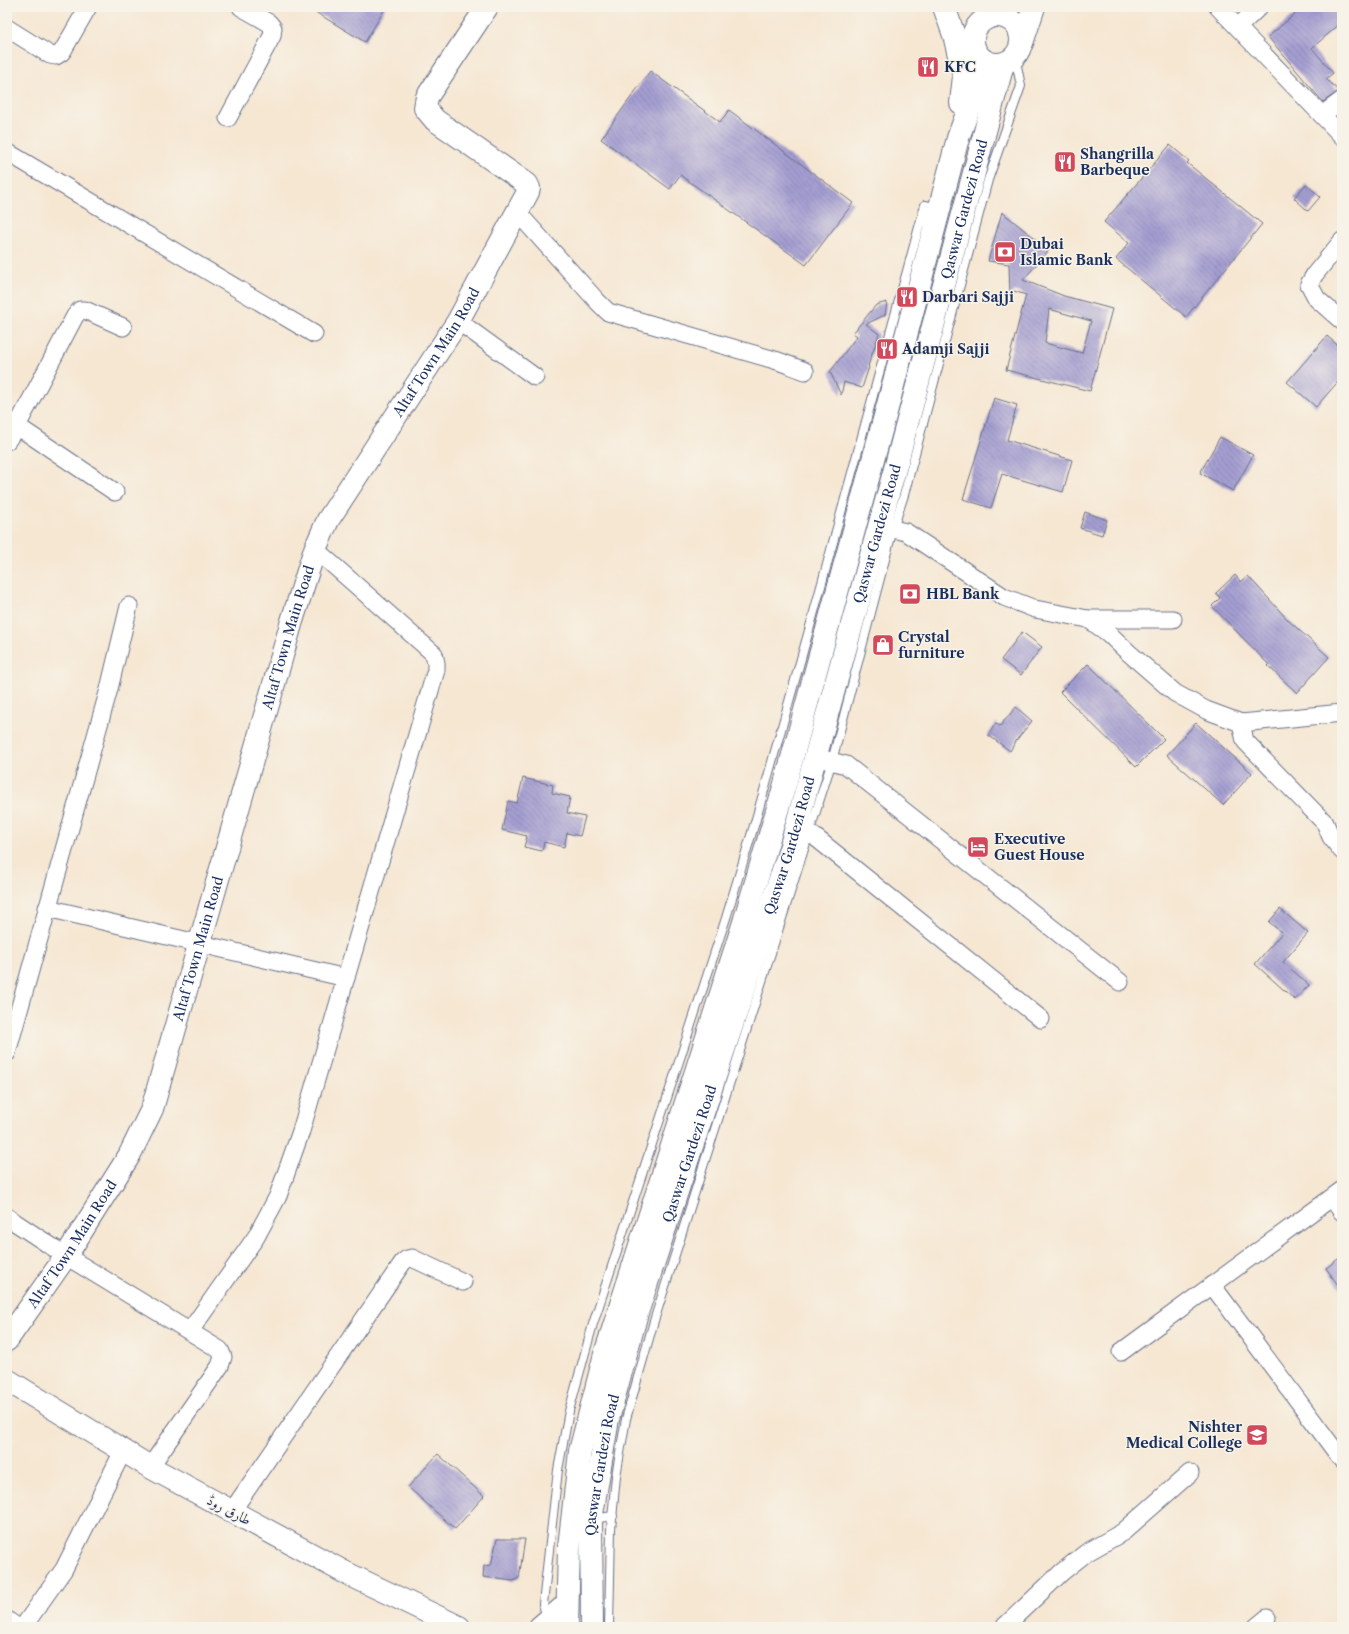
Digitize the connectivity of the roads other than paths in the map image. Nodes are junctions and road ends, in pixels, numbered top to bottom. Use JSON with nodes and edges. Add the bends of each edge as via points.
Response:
{"nodes":[{"id":1,"x":88,"y":7,"type":"edge"},
{"id":2,"x":241,"y":7,"type":"edge"},
{"id":3,"x":487,"y":7,"type":"edge"},
{"id":4,"x":944,"y":7,"type":"edge"},
{"id":5,"x":949,"y":7,"type":"edge"},
{"id":6,"x":1034,"y":7,"type":"edge"},
{"id":7,"x":1218,"y":7,"type":"edge"},
{"id":8,"x":1259,"y":7,"type":"edge"},
{"id":9,"x":987,"y":16,"type":"edge"},
{"id":10,"x":1238,"y":27,"type":"junction"},
{"id":11,"x":7,"y":28,"type":"edge"},
{"id":12,"x":1006,"y":56,"type":"junction"},
{"id":13,"x":1342,"y":100,"type":"edge"},
{"id":14,"x":1322,"y":115,"type":"junction"},
{"id":15,"x":228,"y":118,"type":"dead end"},
{"id":16,"x":1342,"y":136,"type":"edge"},
{"id":17,"x":958,"y":138,"type":"junction"},
{"id":18,"x":7,"y":152,"type":"edge"},
{"id":19,"x":517,"y":212,"type":"junction"},
{"id":20,"x":1342,"y":241,"type":"edge"},
{"id":21,"x":458,"y":321,"type":"junction"},
{"id":22,"x":1342,"y":321,"type":"edge"},
{"id":23,"x":123,"y":327,"type":"dead end"},
{"id":24,"x":314,"y":334,"type":"dead end"},
{"id":25,"x":805,"y":371,"type":"dead end"},
{"id":26,"x":535,"y":377,"type":"dead end"},
{"id":27,"x":17,"y":426,"type":"junction"},
{"id":28,"x":7,"y":440,"type":"edge"},
{"id":29,"x":115,"y":492,"type":"dead end"},
{"id":30,"x":893,"y":529,"type":"junction"},
{"id":31,"x":315,"y":549,"type":"junction"},
{"id":32,"x":879,"y":556,"type":"junction"},
{"id":33,"x":129,"y":606,"type":"dead end"},
{"id":34,"x":1088,"y":619,"type":"junction"},
{"id":35,"x":1173,"y":619,"type":"dead end"},
{"id":36,"x":1342,"y":713,"type":"edge"},
{"id":37,"x":1241,"y":723,"type":"junction"},
{"id":38,"x":824,"y":759,"type":"junction"},
{"id":39,"x":810,"y":833,"type":"junction"},
{"id":40,"x":1342,"y":851,"type":"edge"},
{"id":41,"x":47,"y":908,"type":"junction"},
{"id":42,"x":735,"y":920,"type":"junction"},
{"id":43,"x":200,"y":944,"type":"junction"},
{"id":44,"x":346,"y":978,"type":"junction"},
{"id":45,"x":1120,"y":982,"type":"dead end"},
{"id":46,"x":1041,"y":1019,"type":"dead end"},
{"id":47,"x":7,"y":1053,"type":"edge"},
{"id":48,"x":1337,"y":1194,"type":"edge"},
{"id":49,"x":1342,"y":1212,"type":"edge"},
{"id":50,"x":7,"y":1216,"type":"edge"},
{"id":51,"x":66,"y":1256,"type":"junction"},
{"id":52,"x":463,"y":1282,"type":"dead end"},
{"id":53,"x":1212,"y":1285,"type":"junction"},
{"id":54,"x":190,"y":1331,"type":"junction"},
{"id":55,"x":7,"y":1340,"type":"edge"},
{"id":56,"x":1121,"y":1352,"type":"dead end"},
{"id":57,"x":7,"y":1380,"type":"edge"},
{"id":58,"x":123,"y":1451,"type":"junction"},
{"id":59,"x":1342,"y":1460,"type":"edge"},
{"id":60,"x":150,"y":1468,"type":"junction"},
{"id":61,"x":1190,"y":1473,"type":"dead end"},
{"id":62,"x":232,"y":1511,"type":"junction"},
{"id":63,"x":613,"y":1516,"type":"junction"},
{"id":64,"x":591,"y":1520,"type":"junction"},
{"id":65,"x":7,"y":1620,"type":"edge"},
{"id":66,"x":552,"y":1624,"type":"edge"},
{"id":67,"x":17,"y":1627,"type":"edge"},
{"id":68,"x":23,"y":1627,"type":"edge"},
{"id":69,"x":458,"y":1627,"type":"edge"},
{"id":70,"x":592,"y":1627,"type":"edge"},
{"id":71,"x":609,"y":1627,"type":"edge"},
{"id":72,"x":1004,"y":1627,"type":"edge"}],
"edges":[{"from":1,"to":11,"type":"street","via":[[62,52],[56,56],[50,55]]},
{"from":2,"to":15,"type":"street","via":[[273,28],[272,36]]},
{"from":3,"to":19,"type":"main road","name":"Altaf Town Main Road","via":[[427,97],[425,108],[435,120],[527,184],[528,192]]},
{"from":4,"to":17,"type":"main road","via":[[964,76]]},
{"from":5,"to":9,"type":"main road"},
{"from":6,"to":12,"type":"main road","name":"Qaswar Gardezi Road"},
{"from":7,"to":10,"type":"street"},
{"from":8,"to":10,"type":"street"},
{"from":9,"to":12,"type":"main road","via":[[1005,16],[1018,27],[1021,35]]},
{"from":9,"to":12,"type":"main road","via":[[973,37],[975,50]]},
{"from":10,"to":14,"type":"street"},
{"from":12,"to":17,"type":"main road","via":[[975,92]]},
{"from":12,"to":30,"type":"lane","via":[[1021,86],[988,180]]},
{"from":12,"to":32,"type":"main road","name":"Qaswar Gardezi Road"},
{"from":13,"to":14,"type":"street"},
{"from":14,"to":16,"type":"street"},
{"from":17,"to":42,"type":"main road","via":[[885,416]]},
{"from":18,"to":24,"type":"street"},
{"from":19,"to":21,"type":"main road","name":"Altaf Town Main Road"},
{"from":19,"to":25,"type":"street","via":[[608,312]]},
{"from":20,"to":22,"type":"street","via":[[1309,284],[1317,299]]},
{"from":21,"to":26,"type":"street"},
{"from":21,"to":31,"type":"main road","name":"Altaf Town Main Road","via":[[328,520]]},
{"from":23,"to":27,"type":"street","via":[[80,310]]},
{"from":27,"to":28,"type":"street"},
{"from":27,"to":29,"type":"street"},
{"from":30,"to":32,"type":"lane"},
{"from":30,"to":34,"type":"street","via":[[906,532],[1004,597],[1035,609]]},
{"from":31,"to":43,"type":"main road","name":"Altaf Town Main Road"},
{"from":31,"to":44,"type":"street","via":[[434,654],[436,663]]},
{"from":32,"to":38,"type":"main road","name":"Qaswar Gardezi Road"},
{"from":33,"to":41,"type":"street","via":[[109,689]]},
{"from":34,"to":35,"type":"street"},
{"from":34,"to":37,"type":"street","via":[[1108,633],[1175,694],[1206,710]]},
{"from":36,"to":37,"type":"street"},
{"from":37,"to":40,"type":"street","via":[[1245,741],[1325,823],[1331,837]]},
{"from":38,"to":39,"type":"lane"},
{"from":38,"to":45,"type":"street","via":[[846,765]]},
{"from":38,"to":64,"type":"main road","name":"Qaswar Gardezi Road","via":[[790,849],[637,1312],[608,1419]]},
{"from":39,"to":46,"type":"street"},
{"from":39,"to":63,"type":"lane","via":[[654,1321],[626,1419],[616,1476]]},
{"from":41,"to":43,"type":"street"},
{"from":41,"to":47,"type":"street"},
{"from":42,"to":66,"type":"main road","via":[[605,1354],[580,1451],[569,1547],[568,1604]]},
{"from":42,"to":66,"type":"lane","via":[[593,1324],[569,1411],[558,1470],[543,1604],[544,1612]]},
{"from":43,"to":44,"type":"street"},
{"from":43,"to":51,"type":"main road","name":"Altaf Town Main Road","via":[[152,1109],[129,1156]]},
{"from":44,"to":54,"type":"street","via":[[301,1131],[278,1196],[256,1237]]},
{"from":48,"to":49,"type":"street"},
{"from":48,"to":53,"type":"street"},
{"from":50,"to":51,"type":"street"},
{"from":51,"to":54,"type":"street"},
{"from":51,"to":55,"type":"main road","name":"Altaf Town Main Road"},
{"from":52,"to":62,"type":"street","via":[[407,1258]]},
{"from":53,"to":56,"type":"street"},
{"from":53,"to":59,"type":"street"},
{"from":54,"to":60,"type":"street","via":[[220,1350],[223,1357],[220,1366]]},
{"from":57,"to":58,"type":"main road","name":"طارق روڈ"},
{"from":58,"to":60,"type":"main road","name":"طارق روڈ"},
{"from":58,"to":68,"type":"street","via":[[64,1569]]},
{"from":60,"to":62,"type":"main road","name":"طارق روڈ"},
{"from":61,"to":72,"type":"street","via":[[1123,1532],[1086,1553],[1062,1572]]},
{"from":62,"to":69,"type":"main road","name":"طارق روڈ","via":[[344,1572]]},
{"from":63,"to":64,"type":"lane"},
{"from":63,"to":71,"type":"lane"},
{"from":64,"to":70,"type":"main road","name":"Qaswar Gardezi Road"},
{"from":65,"to":67,"type":"street"}]}
